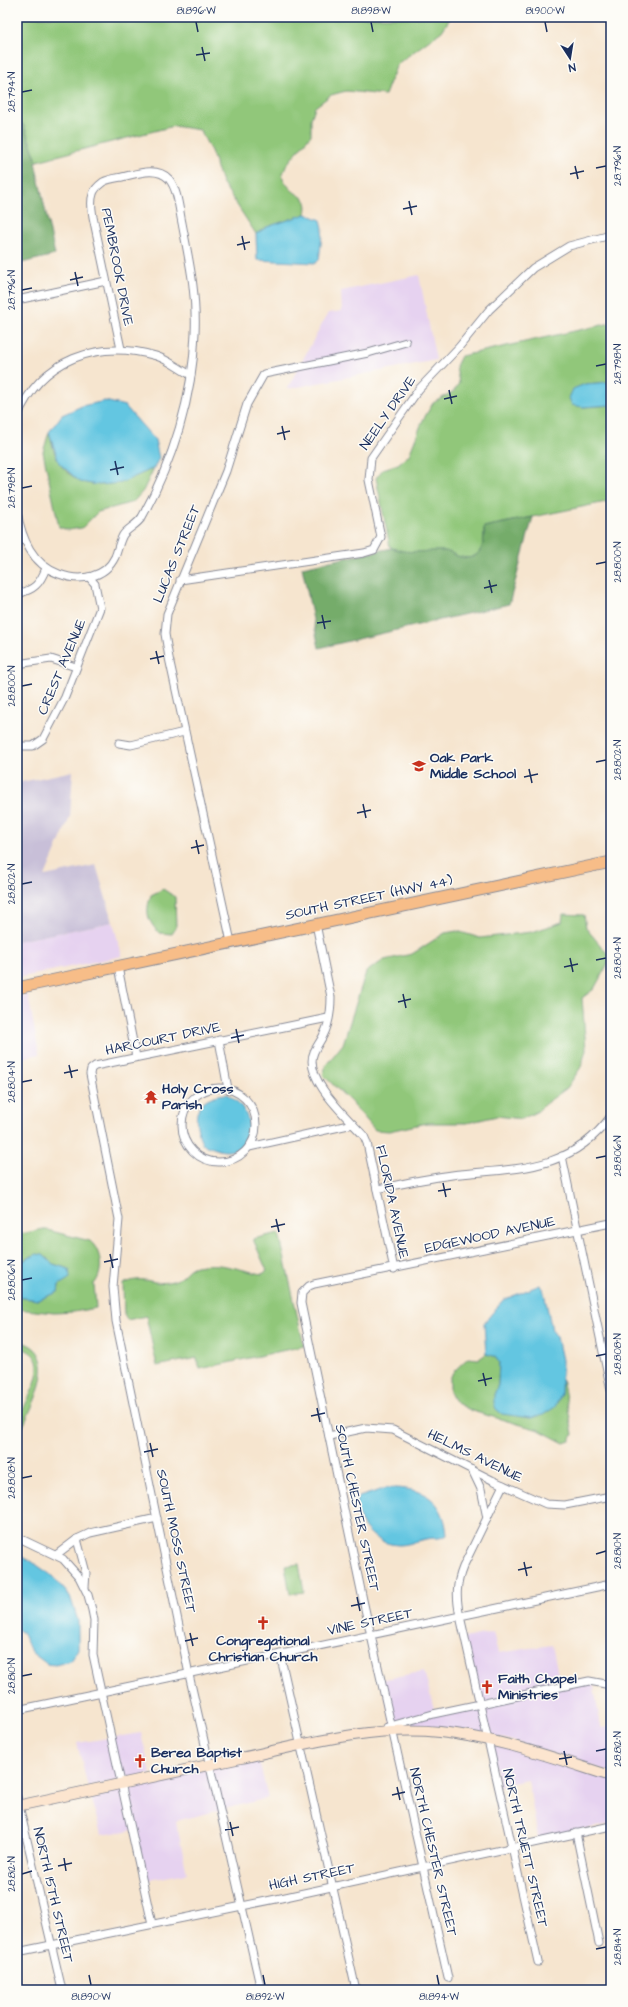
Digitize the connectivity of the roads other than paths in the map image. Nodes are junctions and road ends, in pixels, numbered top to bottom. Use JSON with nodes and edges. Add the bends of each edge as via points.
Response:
{"nodes":[{"id":1,"x":611,"y":236,"type":"edge"},
{"id":2,"x":106,"y":281,"type":"junction"},
{"id":3,"x":17,"y":300,"type":"edge"},
{"id":4,"x":406,"y":342,"type":"dead end"},
{"id":5,"x":121,"y":349,"type":"junction"},
{"id":6,"x":191,"y":375,"type":"junction"},
{"id":7,"x":19,"y":408,"type":"edge"},
{"id":8,"x":17,"y":417,"type":"edge"},
{"id":9,"x":17,"y":516,"type":"edge"},
{"id":10,"x":46,"y":568,"type":"junction"},
{"id":11,"x":89,"y":578,"type":"junction"},
{"id":12,"x":180,"y":580,"type":"junction"},
{"id":13,"x":17,"y":594,"type":"edge"},
{"id":14,"x":17,"y":664,"type":"edge"},
{"id":15,"x":76,"y":667,"type":"junction"},
{"id":16,"x":184,"y":732,"type":"junction"},
{"id":17,"x":119,"y":743,"type":"dead end"},
{"id":18,"x":17,"y":746,"type":"edge"},
{"id":19,"x":611,"y":862,"type":"edge"},
{"id":20,"x":316,"y":924,"type":"junction"},
{"id":21,"x":231,"y":942,"type":"junction"},
{"id":22,"x":118,"y":966,"type":"junction"},
{"id":23,"x":17,"y":988,"type":"edge"},
{"id":24,"x":328,"y":1018,"type":"junction"},
{"id":25,"x":219,"y":1040,"type":"junction"},
{"id":26,"x":136,"y":1057,"type":"junction"},
{"id":27,"x":98,"y":1066,"type":"joint"},
{"id":28,"x":228,"y":1089,"type":"junction"},
{"id":29,"x":611,"y":1116,"type":"edge"},
{"id":30,"x":353,"y":1124,"type":"junction"},
{"id":31,"x":249,"y":1147,"type":"junction"},
{"id":32,"x":562,"y":1156,"type":"junction"},
{"id":33,"x":377,"y":1189,"type":"junction"},
{"id":34,"x":611,"y":1223,"type":"edge"},
{"id":35,"x":578,"y":1230,"type":"junction"},
{"id":36,"x":394,"y":1269,"type":"junction"},
{"id":37,"x":304,"y":1290,"type":"joint"},
{"id":38,"x":611,"y":1390,"type":"edge"},
{"id":39,"x":329,"y":1436,"type":"junction"},
{"id":40,"x":472,"y":1470,"type":"junction"},
{"id":41,"x":503,"y":1485,"type":"junction"},
{"id":42,"x":611,"y":1496,"type":"edge"},
{"id":43,"x":158,"y":1518,"type":"junction"},
{"id":44,"x":487,"y":1518,"type":"junction"},
{"id":45,"x":17,"y":1537,"type":"edge"},
{"id":46,"x":77,"y":1539,"type":"junction"},
{"id":47,"x":56,"y":1555,"type":"junction"},
{"id":48,"x":611,"y":1584,"type":"edge"},
{"id":49,"x":85,"y":1587,"type":"junction"},
{"id":50,"x":460,"y":1616,"type":"junction"},
{"id":51,"x":371,"y":1635,"type":"junction"},
{"id":52,"x":280,"y":1654,"type":"junction"},
{"id":53,"x":189,"y":1673,"type":"junction"},
{"id":54,"x":611,"y":1685,"type":"edge"},
{"id":55,"x":100,"y":1692,"type":"junction"},
{"id":56,"x":480,"y":1705,"type":"junction"},
{"id":57,"x":17,"y":1710,"type":"edge"},
{"id":58,"x":392,"y":1728,"type":"junction"},
{"id":59,"x":488,"y":1739,"type":"junction"},
{"id":60,"x":301,"y":1745,"type":"junction"},
{"id":61,"x":209,"y":1765,"type":"junction"},
{"id":62,"x":611,"y":1776,"type":"edge"},
{"id":63,"x":121,"y":1783,"type":"junction"},
{"id":64,"x":18,"y":1803,"type":"edge"},
{"id":65,"x":611,"y":1826,"type":"edge"},
{"id":66,"x":576,"y":1833,"type":"junction"},
{"id":67,"x":512,"y":1848,"type":"junction"},
{"id":68,"x":423,"y":1867,"type":"junction"},
{"id":69,"x":332,"y":1886,"type":"junction"},
{"id":70,"x":241,"y":1906,"type":"junction"},
{"id":71,"x":152,"y":1924,"type":"junction"},
{"id":72,"x":599,"y":1943,"type":"dead end"},
{"id":73,"x":52,"y":1945,"type":"junction"},
{"id":74,"x":17,"y":1952,"type":"edge"},
{"id":75,"x":538,"y":1962,"type":"dead end"},
{"id":76,"x":448,"y":1978,"type":"dead end"},
{"id":77,"x":62,"y":1990,"type":"edge"},
{"id":78,"x":261,"y":1990,"type":"edge"},
{"id":79,"x":356,"y":1990,"type":"edge"}],
"edges":[{"from":1,"to":12,"type":"street","name":"NEELY DRIVE","via":[[569,246],[533,268],[489,310],[456,351],[419,389],[378,448],[370,464],[369,480],[381,536],[374,550]]},
{"from":2,"to":3,"type":"street"},
{"from":2,"to":5,"type":"street","name":"PEMBROOK DRIVE"},
{"from":2,"to":6,"type":"street","name":"PEMBROOK DRIVE","via":[[91,207],[93,194],[105,181],[144,172],[161,174],[169,180],[176,195],[193,278],[196,333]]},
{"from":4,"to":12,"type":"street","name":"LUCAS STREET","via":[[368,353],[264,374],[247,404],[226,471]]},
{"from":5,"to":6,"type":"street","via":[[157,356]]},
{"from":5,"to":7,"type":"street","via":[[88,353],[61,365],[38,384]]},
{"from":6,"to":11,"type":"street","via":[[184,412],[173,447],[142,517],[123,535],[115,558],[108,568]]},
{"from":7,"to":8,"type":"street"},
{"from":9,"to":10,"type":"street","via":[[30,551]]},
{"from":10,"to":11,"type":"street","via":[[66,576]]},
{"from":10,"to":13,"type":"street","via":[[34,589]]},
{"from":11,"to":15,"type":"street","name":"CREST AVENUE","via":[[95,584],[100,608]]},
{"from":12,"to":16,"type":"street","name":"LUCAS STREET","via":[[167,614],[166,634]]},
{"from":14,"to":15,"type":"street","via":[[51,659]]},
{"from":15,"to":18,"type":"street","name":"CREST AVENUE","via":[[48,734],[33,746]]},
{"from":16,"to":17,"type":"street","via":[[131,745]]},
{"from":16,"to":21,"type":"street","name":"LUCAS STREET"},
{"from":19,"to":20,"type":"main road","name":"SOUTH STREET (HWY 44)"},
{"from":20,"to":21,"type":"main road","name":"SOUTH STREET (HWY 44)"},
{"from":20,"to":24,"type":"street","name":"FLORIDA AVENUE","via":[[331,997]]},
{"from":21,"to":22,"type":"main road","name":"SOUTH STREET (HWY 44)"},
{"from":22,"to":23,"type":"main road","name":"SOUTH STREET (HWY 44)"},
{"from":22,"to":26,"type":"street"},
{"from":24,"to":25,"type":"street","name":"HARCOURT DRIVE"},
{"from":24,"to":30,"type":"street","name":"FLORIDA AVENUE","via":[[323,1036],[312,1057],[313,1073],[320,1086]]},
{"from":25,"to":26,"type":"street","name":"HARCOURT DRIVE"},
{"from":25,"to":28,"type":"street"},
{"from":26,"to":27,"type":"street","name":"HARCOURT DRIVE"},
{"from":27,"to":43,"type":"street","name":"SOUTH MOSS STREET","via":[[91,1069],[90,1074],[119,1219],[113,1287],[114,1306]]},
{"from":28,"to":31,"type":"street","via":[[245,1099],[253,1112],[256,1128]]},
{"from":28,"to":31,"type":"street","via":[[208,1090],[186,1108],[183,1122],[187,1141],[196,1154],[214,1162],[234,1160]]},
{"from":29,"to":32,"type":"street","via":[[595,1135]]},
{"from":30,"to":31,"type":"street"},
{"from":30,"to":33,"type":"street","name":"FLORIDA AVENUE","via":[[367,1143]]},
{"from":32,"to":33,"type":"street","via":[[507,1171],[441,1176]]},
{"from":32,"to":35,"type":"street"},
{"from":33,"to":36,"type":"street","name":"FLORIDA AVENUE"},
{"from":34,"to":35,"type":"street","name":"EDGEWOOD AVENUE"},
{"from":35,"to":36,"type":"street","name":"EDGEWOOD AVENUE"},
{"from":35,"to":38,"type":"street"},
{"from":36,"to":37,"type":"street","name":"EDGEWOOD AVENUE","via":[[314,1284]]},
{"from":37,"to":39,"type":"street","name":"SOUTH CHESTER STREET","via":[[301,1303]]},
{"from":39,"to":40,"type":"street","name":"HELMS AVENUE","via":[[366,1428],[393,1430]]},
{"from":39,"to":51,"type":"street","name":"SOUTH CHESTER STREET"},
{"from":40,"to":41,"type":"street","name":"HELMS AVENUE"},
{"from":40,"to":44,"type":"street"},
{"from":41,"to":42,"type":"street","name":"HELMS AVENUE","via":[[553,1506],[565,1506]]},
{"from":41,"to":44,"type":"street","name":"NORTH TRUETT STREET"},
{"from":43,"to":46,"type":"street","via":[[98,1530]]},
{"from":43,"to":53,"type":"street","name":"SOUTH MOSS STREET"},
{"from":44,"to":50,"type":"street","name":"NORTH TRUETT STREET","via":[[459,1577],[456,1594]]},
{"from":45,"to":47,"type":"street"},
{"from":46,"to":47,"type":"street"},
{"from":46,"to":49,"type":"street","via":[[86,1573]]},
{"from":47,"to":49,"type":"street","via":[[73,1570]]},
{"from":48,"to":50,"type":"street","name":"VINE STREET"},
{"from":49,"to":55,"type":"street","via":[[93,1615],[93,1655]]},
{"from":50,"to":51,"type":"street","name":"VINE STREET"},
{"from":50,"to":56,"type":"street","name":"NORTH TRUETT STREET"},
{"from":51,"to":52,"type":"street","name":"VINE STREET"},
{"from":51,"to":58,"type":"street","name":"SOUTH CHESTER STREET"},
{"from":52,"to":53,"type":"street","name":"VINE STREET"},
{"from":52,"to":60,"type":"street"},
{"from":53,"to":55,"type":"street","name":"VINE STREET"},
{"from":53,"to":61,"type":"street","name":"SOUTH MOSS STREET"},
{"from":54,"to":56,"type":"street","via":[[589,1681]]},
{"from":55,"to":57,"type":"street","name":"VINE STREET"},
{"from":55,"to":63,"type":"street"},
{"from":56,"to":58,"type":"street"},
{"from":56,"to":59,"type":"street","name":"NORTH TRUETT STREET"},
{"from":58,"to":59,"type":"main road"},
{"from":58,"to":60,"type":"main road"},
{"from":58,"to":68,"type":"street","name":"NORTH CHESTER STREET"},
{"from":59,"to":62,"type":"main road"},
{"from":59,"to":67,"type":"street","name":"NORTH TRUETT STREET"},
{"from":60,"to":61,"type":"main road"},
{"from":60,"to":69,"type":"street"},
{"from":61,"to":63,"type":"main road"},
{"from":61,"to":70,"type":"street","name":"SOUTH MOSS STREET"},
{"from":63,"to":64,"type":"main road"},
{"from":63,"to":71,"type":"street"},
{"from":64,"to":73,"type":"street","name":"NORTH 15TH STREET"},
{"from":65,"to":66,"type":"street","name":"HIGH STREET"},
{"from":66,"to":67,"type":"street","name":"HIGH STREET"},
{"from":66,"to":72,"type":"street"},
{"from":67,"to":68,"type":"street","name":"HIGH STREET"},
{"from":67,"to":75,"type":"street","name":"NORTH TRUETT STREET"},
{"from":68,"to":69,"type":"street","name":"HIGH STREET"},
{"from":68,"to":76,"type":"street","name":"NORTH CHESTER STREET"},
{"from":69,"to":70,"type":"street","name":"HIGH STREET"},
{"from":69,"to":79,"type":"street"},
{"from":70,"to":71,"type":"street","name":"HIGH STREET"},
{"from":70,"to":78,"type":"street","name":"SOUTH MOSS STREET"},
{"from":71,"to":73,"type":"street","name":"HIGH STREET"},
{"from":73,"to":74,"type":"street","name":"HIGH STREET"},
{"from":73,"to":77,"type":"street","name":"NORTH 15TH STREET"}]}
